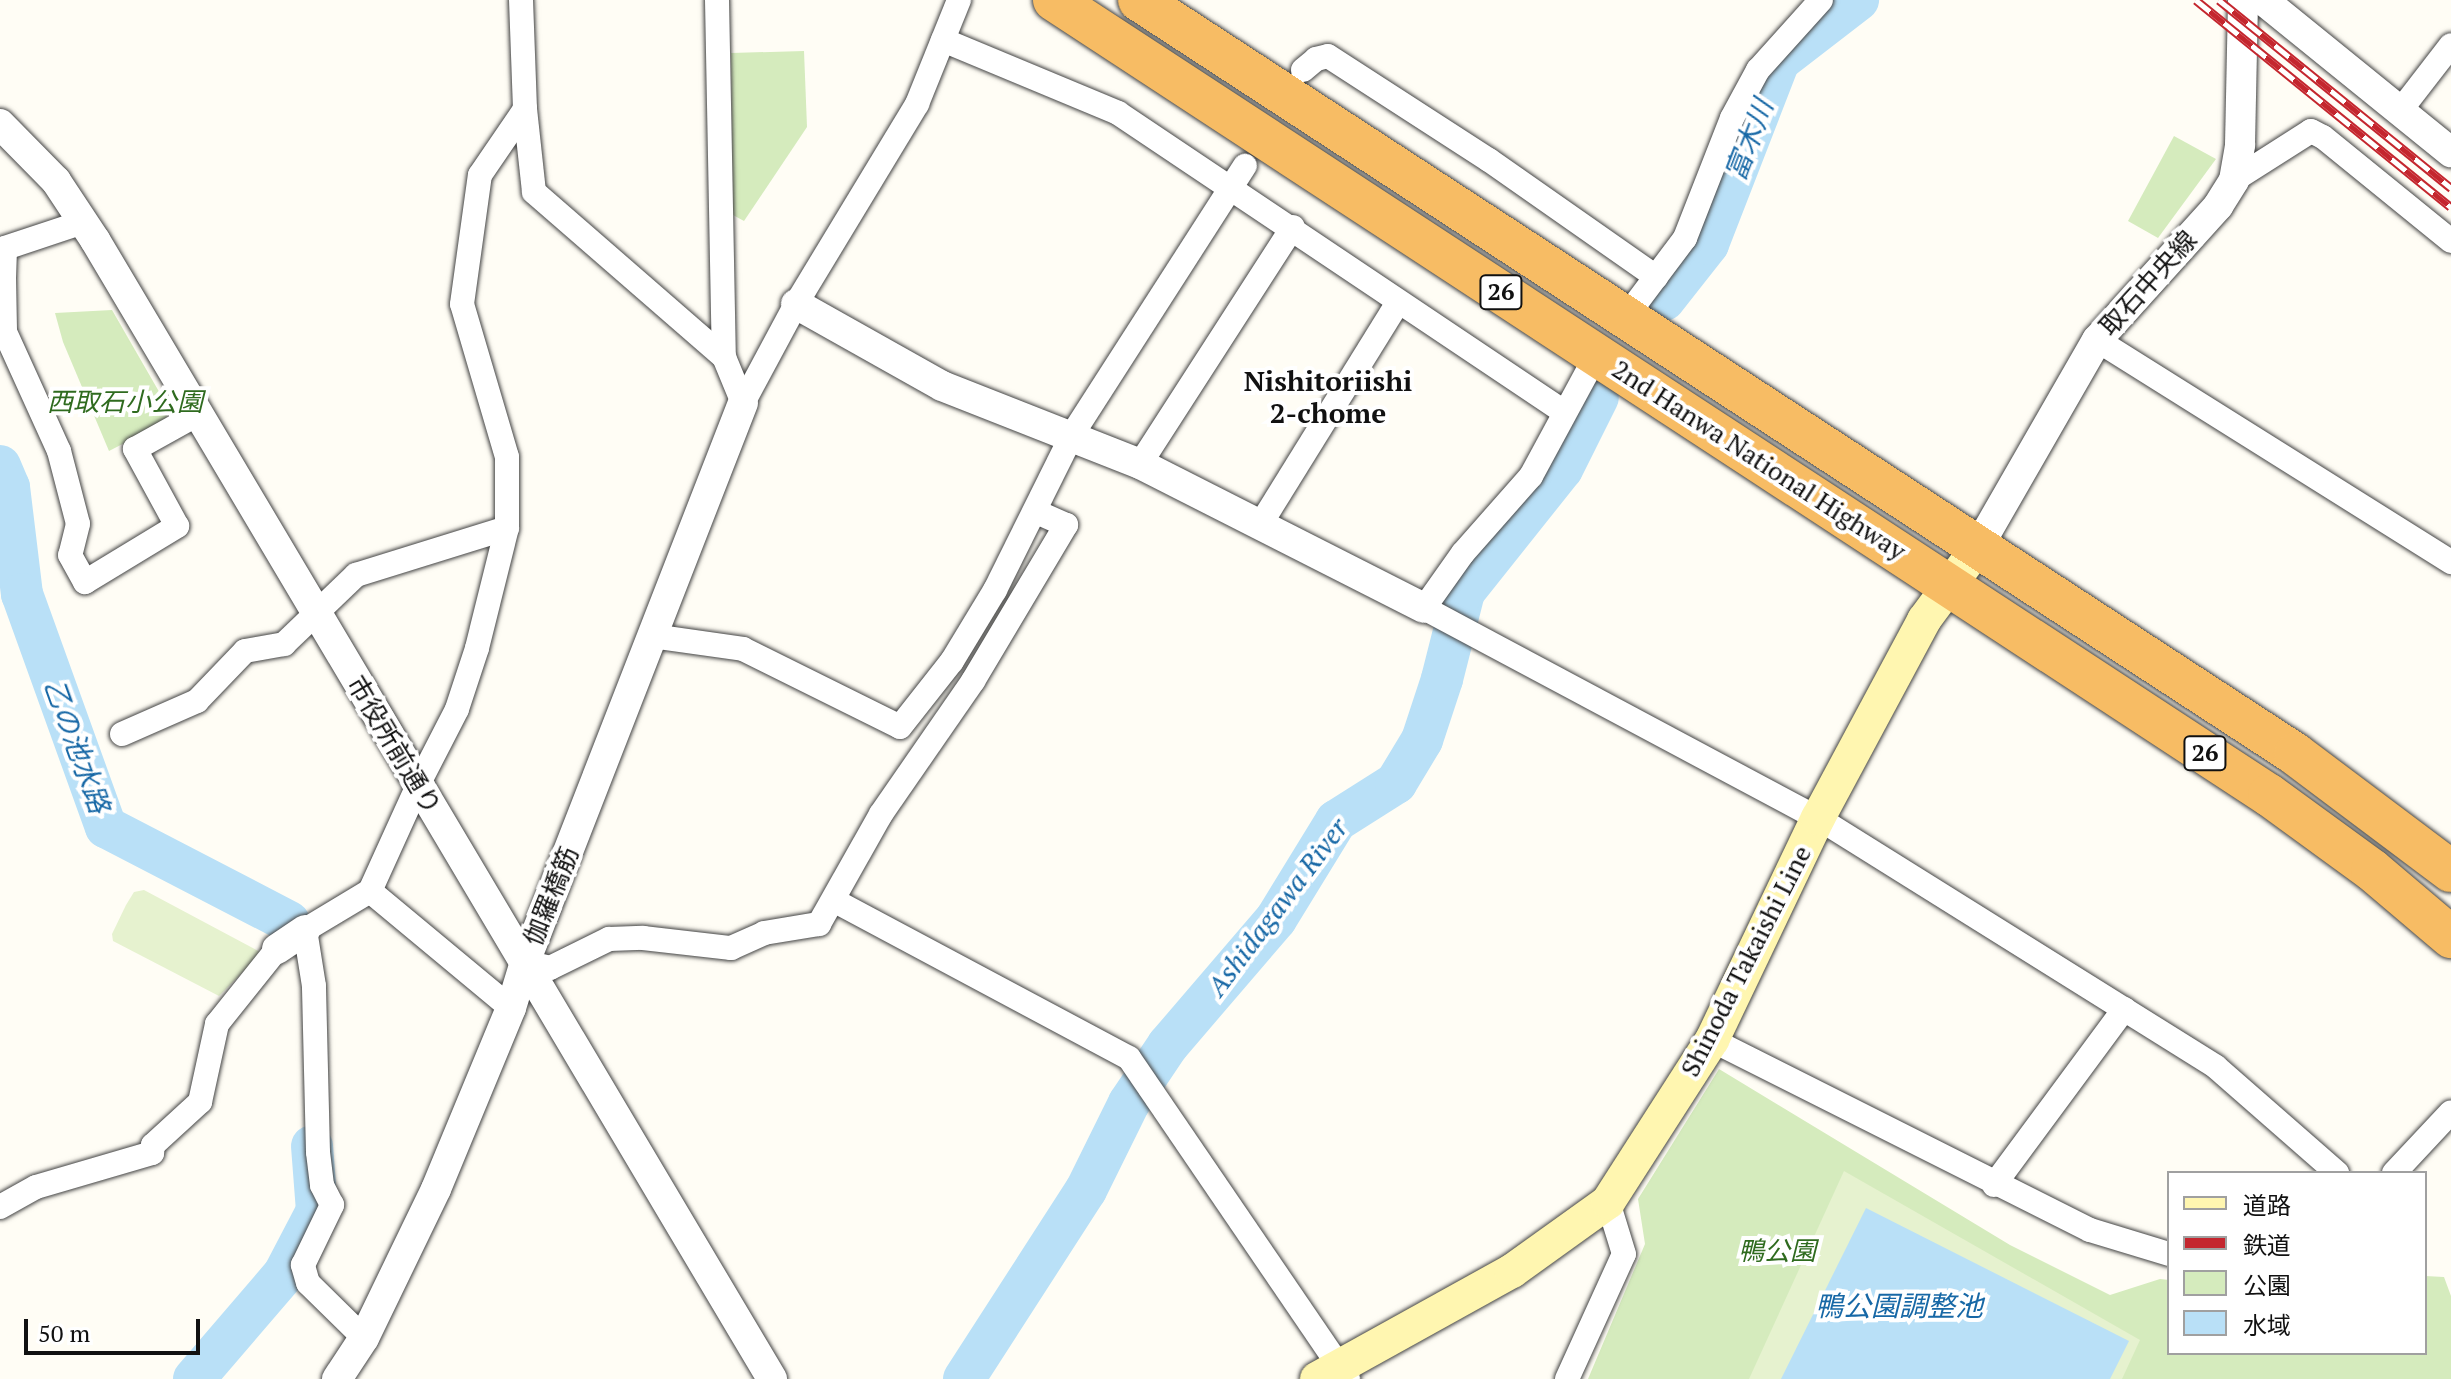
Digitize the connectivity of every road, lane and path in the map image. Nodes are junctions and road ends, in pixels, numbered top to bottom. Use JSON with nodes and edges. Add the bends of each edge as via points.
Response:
{"nodes":[{"id":1,"x":521,"y":0,"type":"edge"},
{"id":2,"x":717,"y":0,"type":"edge"},
{"id":3,"x":959,"y":0,"type":"edge"},
{"id":4,"x":1054,"y":0,"type":"edge"},
{"id":5,"x":1139,"y":0,"type":"edge"},
{"id":6,"x":1821,"y":0,"type":"edge"},
{"id":7,"x":2243,"y":0,"type":"edge"},
{"id":8,"x":2263,"y":0,"type":"edge"},
{"id":9,"x":943,"y":40,"type":"junction"},
{"id":10,"x":2451,"y":45,"type":"edge"},
{"id":11,"x":1303,"y":70,"type":"dead end"},
{"id":12,"x":525,"y":109,"type":"junction"},
{"id":13,"x":2400,"y":111,"type":"junction"},
{"id":14,"x":0,"y":124,"type":"edge"},
{"id":15,"x":2451,"y":152,"type":"edge"},
{"id":16,"x":1238,"y":176,"type":"junction"},
{"id":17,"x":2234,"y":180,"type":"junction"},
{"id":18,"x":83,"y":222,"type":"junction"},
{"id":19,"x":1293,"y":227,"type":"junction"},
{"id":20,"x":2451,"y":241,"type":"edge"},
{"id":21,"x":2,"y":277,"type":"edge"},
{"id":22,"x":1656,"y":277,"type":"junction"},
{"id":23,"x":1398,"y":302,"type":"junction"},
{"id":24,"x":796,"y":304,"type":"junction"},
{"id":25,"x":1625,"y":318,"type":"junction"},
{"id":26,"x":2097,"y":340,"type":"junction"},
{"id":27,"x":1597,"y":354,"type":"junction"},
{"id":28,"x":724,"y":357,"type":"junction"},
{"id":29,"x":743,"y":403,"type":"junction"},
{"id":30,"x":1564,"y":412,"type":"junction"},
{"id":31,"x":198,"y":414,"type":"junction"},
{"id":32,"x":1072,"y":435,"type":"junction"},
{"id":33,"x":1140,"y":464,"type":"junction"},
{"id":34,"x":1035,"y":511,"type":"junction"},
{"id":35,"x":1260,"y":525,"type":"junction"},
{"id":36,"x":507,"y":528,"type":"junction"},
{"id":37,"x":1978,"y":547,"type":"junction"},
{"id":38,"x":2450,"y":558,"type":"edge"},
{"id":39,"x":1948,"y":584,"type":"junction"},
{"id":40,"x":316,"y":613,"type":"junction"},
{"id":41,"x":1444,"y":619,"type":"junction"},
{"id":42,"x":652,"y":636,"type":"junction"},
{"id":43,"x":122,"y":734,"type":"dead end"},
{"id":44,"x":418,"y":785,"type":"junction"},
{"id":45,"x":1818,"y":818,"type":"junction"},
{"id":46,"x":2451,"y":871,"type":"edge"},
{"id":47,"x":370,"y":891,"type":"junction"},
{"id":48,"x":835,"y":901,"type":"junction"},
{"id":49,"x":305,"y":930,"type":"junction"},
{"id":50,"x":2451,"y":937,"type":"edge"},
{"id":51,"x":277,"y":949,"type":"joint"},
{"id":52,"x":525,"y":962,"type":"junction"},
{"id":53,"x":511,"y":1008,"type":"junction"},
{"id":54,"x":2124,"y":1009,"type":"junction"},
{"id":55,"x":1712,"y":1040,"type":"junction"},
{"id":56,"x":2451,"y":1112,"type":"edge"},
{"id":57,"x":2335,"y":1171,"type":"edge"},
{"id":58,"x":2396,"y":1171,"type":"edge"},
{"id":59,"x":1994,"y":1185,"type":"junction"},
{"id":60,"x":1608,"y":1202,"type":"junction"},
{"id":61,"x":0,"y":1207,"type":"edge"},
{"id":62,"x":2167,"y":1253,"type":"edge"},
{"id":63,"x":364,"y":1338,"type":"junction"},
{"id":64,"x":1334,"y":1375,"type":"edge"},
{"id":65,"x":337,"y":1379,"type":"edge"},
{"id":66,"x":772,"y":1379,"type":"edge"},
{"id":67,"x":1567,"y":1379,"type":"edge"}],
"edges":[{"from":1,"to":12,"type":"street"},
{"from":2,"to":28,"type":"street"},
{"from":3,"to":9,"type":"street"},
{"from":4,"to":27,"type":"highway","name":"2nd Hanwa National Highway","number":"26"},
{"from":5,"to":25,"type":"highway","name":"2nd Hanwa National Highway","number":"26"},
{"from":6,"to":22,"type":"street","via":[[1758,70],[1732,118],[1685,238]]},
{"from":7,"to":17,"type":"street","name":"取石中央線","via":[[2240,145]]},
{"from":8,"to":13,"type":"street"},
{"from":9,"to":16,"type":"street","via":[[1118,113]]},
{"from":9,"to":24,"type":"street","via":[[917,104]]},
{"from":10,"to":13,"type":"street"},
{"from":11,"to":22,"type":"street","via":[[1328,56]]},
{"from":12,"to":28,"type":"street","via":[[534,192]]},
{"from":12,"to":36,"type":"street","via":[[480,175],[462,304],[507,457]]},
{"from":13,"to":15,"type":"street"},
{"from":14,"to":18,"type":"street","name":"市役所前通り","via":[[56,181]]},
{"from":16,"to":19,"type":"street"},
{"from":16,"to":32,"type":"street"},
{"from":17,"to":20,"type":"street","via":[[2311,131]]},
{"from":17,"to":26,"type":"street","name":"取石中央線","via":[[2218,206]]},
{"from":18,"to":21,"type":"street","via":[[5,248]]},
{"from":18,"to":31,"type":"street","name":"市役所前通り"},
{"from":19,"to":23,"type":"street"},
{"from":19,"to":33,"type":"street"},
{"from":21,"to":31,"type":"street","via":[[5,332],[59,451],[78,524],[70,555],[85,582],[177,526],[135,449]]},
{"from":22,"to":25,"type":"street"},
{"from":23,"to":30,"type":"street"},
{"from":23,"to":35,"type":"street"},
{"from":24,"to":29,"type":"street"},
{"from":24,"to":32,"type":"street","via":[[966,398]]},
{"from":25,"to":37,"type":"highway","name":"2nd Hanwa National Highway","number":"26"},
{"from":26,"to":37,"type":"street","name":"取石中央線"},
{"from":26,"to":38,"type":"street"},
{"from":27,"to":30,"type":"street"},
{"from":27,"to":39,"type":"highway","name":"2nd Hanwa National Highway","number":"26"},
{"from":28,"to":29,"type":"street"},
{"from":29,"to":42,"type":"street","name":"伽羅橋筋"},
{"from":30,"to":41,"type":"street","via":[[1531,476],[1463,553]]},
{"from":31,"to":40,"type":"street","name":"市役所前通り"},
{"from":32,"to":33,"type":"street"},
{"from":32,"to":34,"type":"street"},
{"from":33,"to":35,"type":"street"},
{"from":34,"to":42,"type":"street","via":[[952,661],[900,727],[743,649]]},
{"from":34,"to":48,"type":"street","via":[[1066,525],[973,681],[881,814]]},
{"from":35,"to":41,"type":"street"},
{"from":36,"to":40,"type":"street","via":[[356,575]]},
{"from":36,"to":44,"type":"street","via":[[457,709]]},
{"from":37,"to":39,"type":"main road","name":"Shinoda Takaishi Line"},
{"from":37,"to":46,"type":"highway","name":"2nd Hanwa National Highway","number":"26","via":[[2295,754]]},
{"from":39,"to":45,"type":"main road","name":"Shinoda Takaishi Line"},
{"from":39,"to":50,"type":"highway","name":"2nd Hanwa National Highway","number":"26","via":[[2269,795],[2372,870]]},
{"from":40,"to":43,"type":"street","via":[[284,644],[245,651],[197,701]]},
{"from":40,"to":44,"type":"street","name":"市役所前通り"},
{"from":41,"to":45,"type":"street"},
{"from":42,"to":52,"type":"street","name":"伽羅橋筋"},
{"from":44,"to":47,"type":"street"},
{"from":44,"to":52,"type":"street","name":"市役所前通り"},
{"from":45,"to":54,"type":"street"},
{"from":45,"to":55,"type":"main road","name":"Shinoda Takaishi Line"},
{"from":47,"to":49,"type":"street"},
{"from":47,"to":53,"type":"street"},
{"from":48,"to":52,"type":"street","via":[[819,924],[764,933],[731,948],[609,939],[550,968]]},
{"from":48,"to":64,"type":"street","via":[[1129,1058]]},
{"from":49,"to":51,"type":"street"},
{"from":49,"to":63,"type":"street","via":[[314,986],[318,1152],[322,1185],[332,1205],[303,1265],[308,1283]]},
{"from":51,"to":61,"type":"street","via":[[217,1024],[200,1102],[153,1145],[152,1153],[36,1187]]},
{"from":52,"to":53,"type":"street","name":"伽羅橋筋"},
{"from":52,"to":66,"type":"street","name":"市役所前通り"},
{"from":53,"to":63,"type":"street","name":"伽羅橋筋","via":[[436,1189]]},
{"from":54,"to":57,"type":"street","via":[[2216,1067]]},
{"from":54,"to":59,"type":"street"},
{"from":55,"to":59,"type":"street"},
{"from":55,"to":60,"type":"main road","name":"Shinoda Takaishi Line"},
{"from":56,"to":58,"type":"street"},
{"from":59,"to":62,"type":"street","via":[[2090,1230]]},
{"from":60,"to":64,"type":"main road","name":"Shinoda Takaishi Line","via":[[1512,1271]]},
{"from":60,"to":67,"type":"street","via":[[1624,1254]]},
{"from":63,"to":65,"type":"street","name":"伽羅橋筋"}]}
